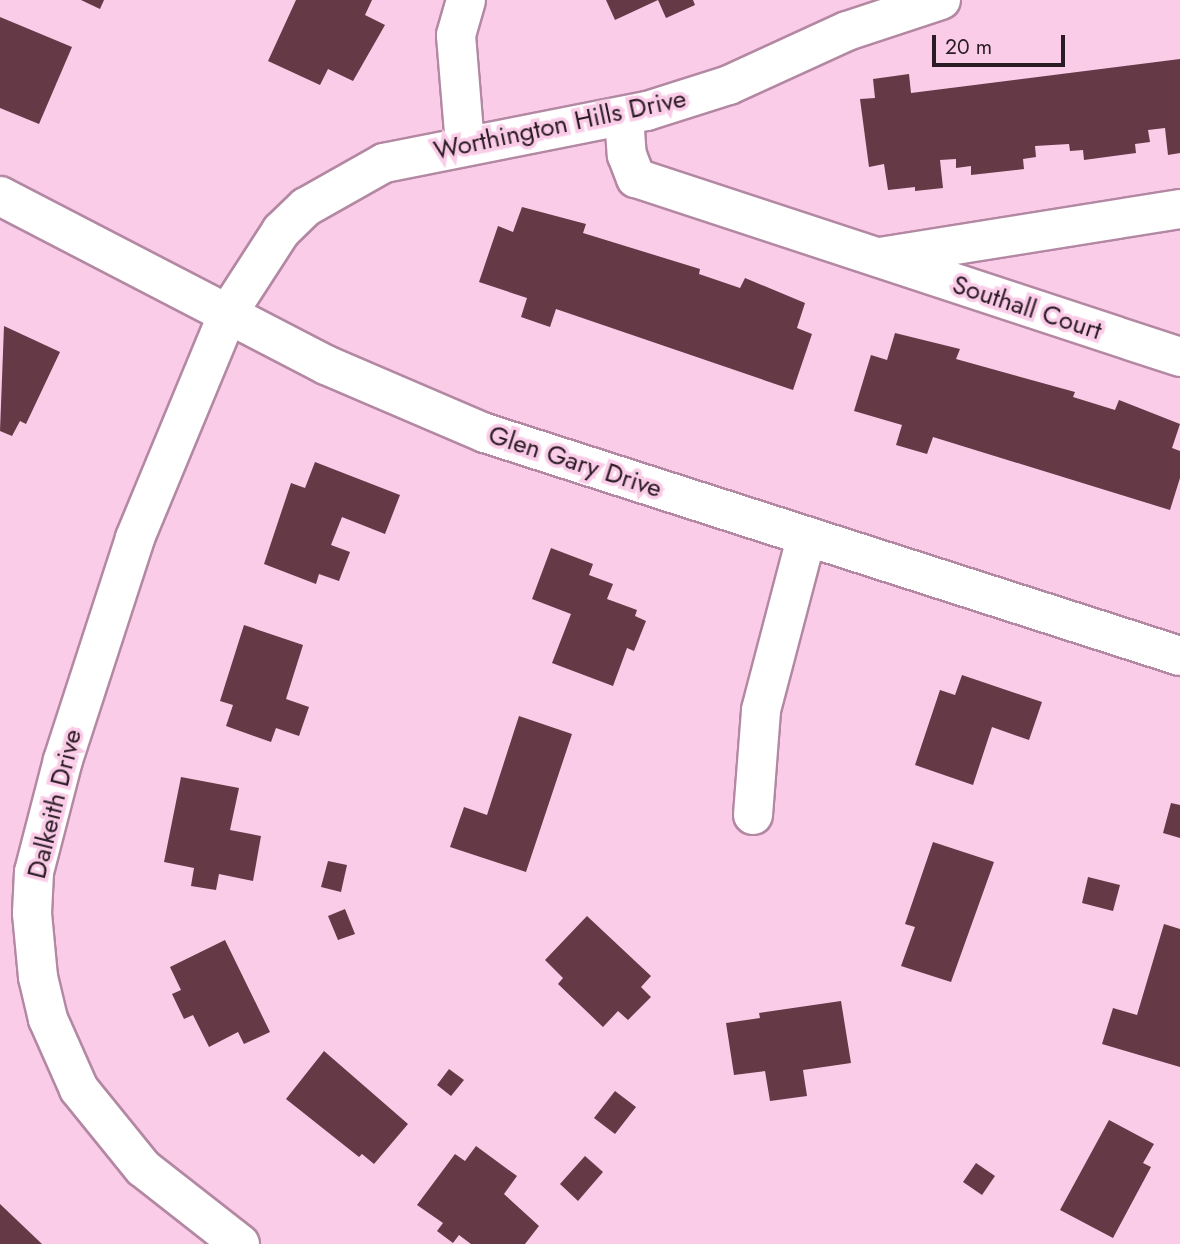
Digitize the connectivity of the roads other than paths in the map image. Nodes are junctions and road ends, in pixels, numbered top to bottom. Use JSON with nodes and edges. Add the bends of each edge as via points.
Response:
{"nodes":[{"id":1,"x":466,"y":0,"type":"edge"},
{"id":2,"x":940,"y":0,"type":"edge"},
{"id":3,"x":624,"y":116,"type":"junction"},
{"id":4,"x":465,"y":145,"type":"junction"},
{"id":5,"x":0,"y":196,"type":"edge"},
{"id":6,"x":1180,"y":209,"type":"edge"},
{"id":7,"x":875,"y":258,"type":"junction"},
{"id":8,"x":228,"y":313,"type":"junction"},
{"id":9,"x":1180,"y":357,"type":"edge"},
{"id":10,"x":806,"y":538,"type":"junction"},
{"id":11,"x":1180,"y":656,"type":"edge"},
{"id":12,"x":753,"y":815,"type":"dead end"},
{"id":13,"x":240,"y":1244,"type":"edge"}],
"edges":[{"from":1,"to":4,"type":"street","via":[[456,35]]},
{"from":2,"to":3,"type":"street","name":"Worthington Hills Drive","via":[[848,32],[729,85]]},
{"from":3,"to":4,"type":"street","name":"Worthington Hills Drive"},
{"from":3,"to":7,"type":"street","name":"Southall Court","via":[[627,155],[636,178]]},
{"from":4,"to":8,"type":"street","name":"Worthington Hills Drive","via":[[384,163],[306,207],[281,231]]},
{"from":5,"to":8,"type":"street","name":"Glen Gary Drive"},
{"from":6,"to":7,"type":"street","name":"Southall Court"},
{"from":7,"to":9,"type":"street","name":"Southall Court"},
{"from":8,"to":10,"type":"street","name":"Glen Gary Drive","via":[[326,365],[485,433]]},
{"from":8,"to":13,"type":"street","name":"Dalkeith Drive","via":[[131,551],[63,760],[34,872],[32,912],[37,977],[48,1019],[79,1088],[144,1168]]},
{"from":10,"to":11,"type":"street","name":"Glen Gary Drive"},
{"from":10,"to":12,"type":"street","via":[[761,710]]}]}
